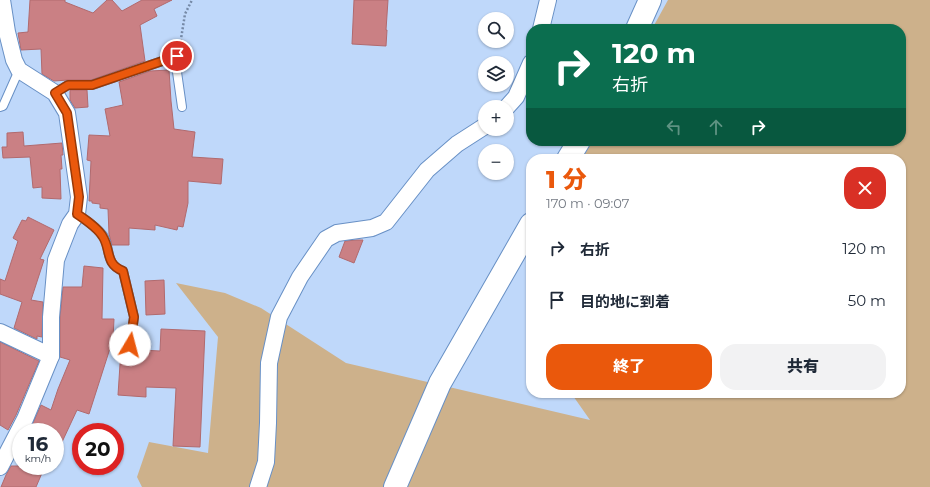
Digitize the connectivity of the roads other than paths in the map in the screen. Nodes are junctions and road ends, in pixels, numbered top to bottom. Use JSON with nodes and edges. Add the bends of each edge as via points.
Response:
{"nodes":[{"id":1,"x":2,"y":0,"type":"edge"},
{"id":2,"x":548,"y":0,"type":"edge"},
{"id":3,"x":650,"y":0,"type":"edge"},
{"id":4,"x":542,"y":24,"type":"edge"},
{"id":5,"x":639,"y":24,"type":"edge"},
{"id":6,"x":20,"y":70,"type":"junction"},
{"id":7,"x":526,"y":74,"type":"edge"},
{"id":8,"x":55,"y":93,"type":"junction"},
{"id":9,"x":513,"y":100,"type":"edge"},
{"id":10,"x":0,"y":107,"type":"edge"},
{"id":11,"x":182,"y":107,"type":"dead end"},
{"id":12,"x":478,"y":130,"type":"edge"},
{"id":13,"x":77,"y":214,"type":"junction"},
{"id":14,"x":526,"y":233,"type":"edge"},
{"id":15,"x":0,"y":332,"type":"edge"},
{"id":16,"x":130,"y":345,"type":"dead end"},
{"id":17,"x":52,"y":356,"type":"junction"},
{"id":18,"x":0,"y":467,"type":"edge"},
{"id":19,"x":258,"y":487,"type":"edge"},
{"id":20,"x":395,"y":487,"type":"edge"}],
"edges":[{"from":1,"to":6,"type":"street","via":[[14,60]]},
{"from":2,"to":4,"type":"street"},
{"from":3,"to":5,"type":"street"},
{"from":6,"to":8,"type":"street"},
{"from":6,"to":10,"type":"lane"},
{"from":7,"to":9,"type":"street"},
{"from":8,"to":11,"type":"lane","via":[[68,85],[92,85],[177,56]]},
{"from":8,"to":13,"type":"street","via":[[67,113],[79,197]]},
{"from":12,"to":19,"type":"street","via":[[457,144],[427,170],[386,222],[372,228],[337,233],[326,239],[300,277],[279,317],[269,363],[266,462]]},
{"from":13,"to":16,"type":"lane","via":[[103,237],[115,268],[123,271],[134,317]]},
{"from":13,"to":17,"type":"street","via":[[70,224],[56,260]]},
{"from":14,"to":20,"type":"street","via":[[440,383]]},
{"from":15,"to":17,"type":"street"},
{"from":17,"to":18,"type":"street"}]}
